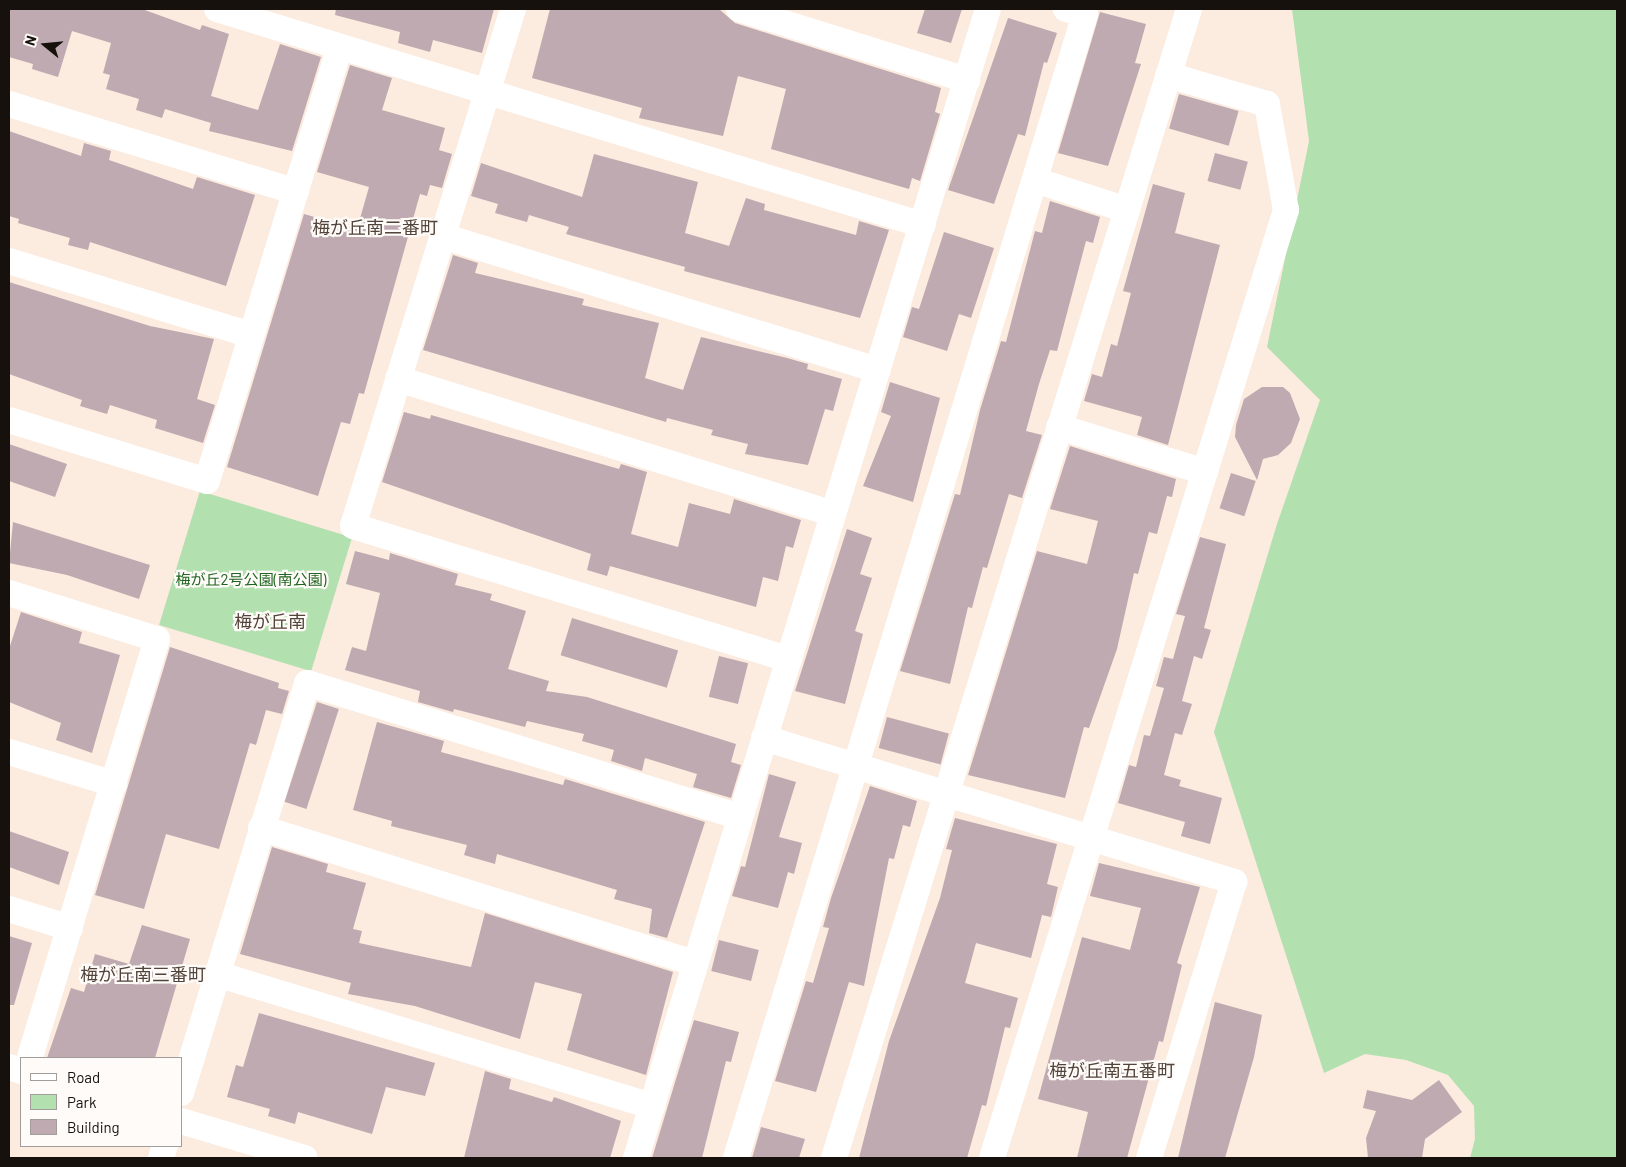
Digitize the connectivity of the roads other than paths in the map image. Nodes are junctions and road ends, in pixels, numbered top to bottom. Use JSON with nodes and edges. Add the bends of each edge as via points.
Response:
{"nodes":[{"id":1,"x":217,"y":9,"type":"edge"},
{"id":2,"x":513,"y":9,"type":"edge"},
{"id":3,"x":739,"y":9,"type":"edge"},
{"id":4,"x":988,"y":9,"type":"edge"},
{"id":5,"x":1066,"y":9,"type":"edge"},
{"id":6,"x":1189,"y":9,"type":"edge"},
{"id":7,"x":340,"y":47,"type":"junction"},
{"id":8,"x":1168,"y":75,"type":"junction"},
{"id":9,"x":967,"y":80,"type":"junction"},
{"id":10,"x":487,"y":91,"type":"junction"},
{"id":11,"x":9,"y":104,"type":"edge"},
{"id":12,"x":1035,"y":180,"type":"junction"},
{"id":13,"x":296,"y":192,"type":"junction"},
{"id":14,"x":1126,"y":210,"type":"junction"},
{"id":15,"x":923,"y":225,"type":"junction"},
{"id":16,"x":442,"y":236,"type":"junction"},
{"id":17,"x":9,"y":261,"type":"edge"},
{"id":18,"x":251,"y":334,"type":"junction"},
{"id":19,"x":878,"y":370,"type":"junction"},
{"id":20,"x":398,"y":379,"type":"junction"},
{"id":21,"x":9,"y":420,"type":"edge"},
{"id":22,"x":1059,"y":426,"type":"junction"},
{"id":23,"x":1205,"y":472,"type":"junction"},
{"id":24,"x":833,"y":514,"type":"junction"},
{"id":25,"x":9,"y":593,"type":"edge"},
{"id":26,"x":789,"y":659,"type":"junction"},
{"id":27,"x":764,"y":738,"type":"junction"},
{"id":28,"x":9,"y":752,"type":"edge"},
{"id":29,"x":856,"y":767,"type":"junction"},
{"id":30,"x":114,"y":784,"type":"junction"},
{"id":31,"x":947,"y":794,"type":"junction"},
{"id":32,"x":740,"y":817,"type":"junction"},
{"id":33,"x":261,"y":828,"type":"junction"},
{"id":34,"x":1092,"y":838,"type":"junction"},
{"id":35,"x":9,"y":909,"type":"edge"},
{"id":36,"x":70,"y":928,"type":"junction"},
{"id":37,"x":695,"y":963,"type":"junction"},
{"id":38,"x":217,"y":974,"type":"junction"},
{"id":39,"x":30,"y":1057,"type":"edge"},
{"id":40,"x":182,"y":1090,"type":"edge"},
{"id":41,"x":652,"y":1106,"type":"junction"},
{"id":42,"x":182,"y":1121,"type":"edge"},
{"id":43,"x":305,"y":1158,"type":"edge"},
{"id":44,"x":636,"y":1158,"type":"edge"},
{"id":45,"x":736,"y":1158,"type":"edge"},
{"id":46,"x":834,"y":1158,"type":"edge"},
{"id":47,"x":992,"y":1158,"type":"edge"},
{"id":48,"x":1149,"y":1158,"type":"edge"}],
"edges":[{"from":1,"to":7,"type":"street"},
{"from":2,"to":10,"type":"street"},
{"from":3,"to":9,"type":"street"},
{"from":4,"to":9,"type":"street"},
{"from":5,"to":12,"type":"street","via":[[1085,14]]},
{"from":6,"to":8,"type":"street"},
{"from":7,"to":10,"type":"street"},
{"from":7,"to":13,"type":"street"},
{"from":8,"to":14,"type":"street"},
{"from":8,"to":23,"type":"street","via":[[1267,104],[1286,210]]},
{"from":9,"to":15,"type":"street"},
{"from":10,"to":15,"type":"street"},
{"from":10,"to":16,"type":"street"},
{"from":11,"to":13,"type":"street"},
{"from":12,"to":14,"type":"street"},
{"from":12,"to":29,"type":"street"},
{"from":13,"to":18,"type":"street"},
{"from":14,"to":22,"type":"street"},
{"from":15,"to":19,"type":"street"},
{"from":16,"to":19,"type":"street"},
{"from":16,"to":20,"type":"street"},
{"from":17,"to":18,"type":"street"},
{"from":18,"to":21,"type":"street","via":[[207,480]]},
{"from":19,"to":24,"type":"street"},
{"from":20,"to":24,"type":"street"},
{"from":20,"to":26,"type":"street","via":[[353,526]]},
{"from":22,"to":23,"type":"street"},
{"from":22,"to":31,"type":"street"},
{"from":23,"to":34,"type":"street"},
{"from":24,"to":26,"type":"street"},
{"from":25,"to":30,"type":"street","via":[[157,639]]},
{"from":26,"to":27,"type":"street"},
{"from":27,"to":29,"type":"street"},
{"from":27,"to":32,"type":"street"},
{"from":28,"to":30,"type":"street"},
{"from":29,"to":31,"type":"street"},
{"from":29,"to":45,"type":"street"},
{"from":30,"to":36,"type":"street"},
{"from":31,"to":34,"type":"street"},
{"from":31,"to":46,"type":"street"},
{"from":32,"to":33,"type":"street","via":[[307,683]]},
{"from":32,"to":37,"type":"street"},
{"from":33,"to":37,"type":"street"},
{"from":33,"to":38,"type":"street"},
{"from":34,"to":47,"type":"street"},
{"from":34,"to":48,"type":"street","via":[[1234,882]]},
{"from":35,"to":36,"type":"street"},
{"from":36,"to":39,"type":"street"},
{"from":37,"to":41,"type":"street"},
{"from":38,"to":40,"type":"street"},
{"from":38,"to":41,"type":"street"},
{"from":41,"to":44,"type":"street"},
{"from":42,"to":43,"type":"street"}]}
